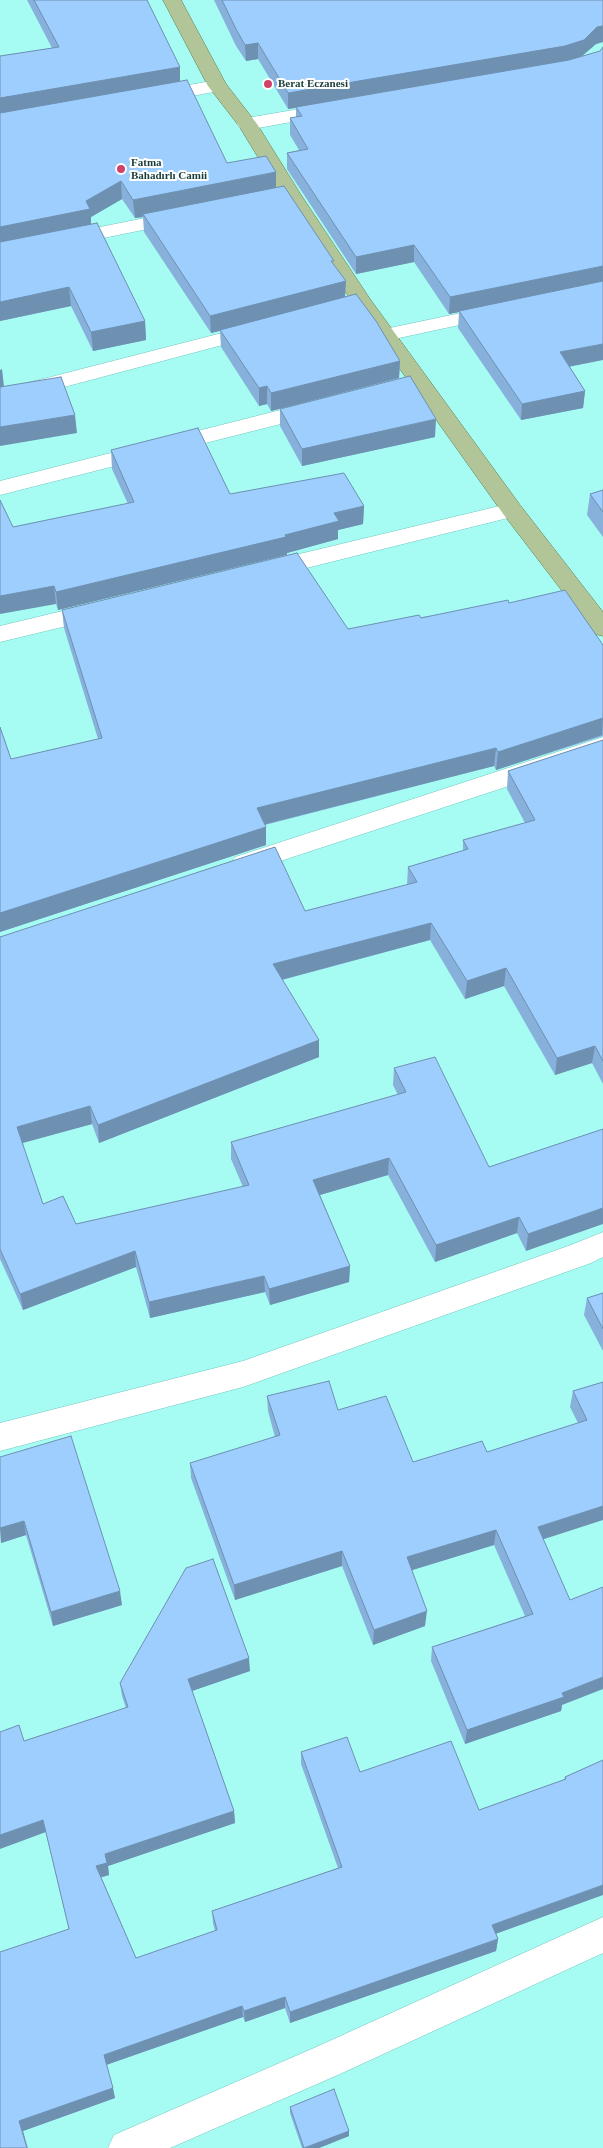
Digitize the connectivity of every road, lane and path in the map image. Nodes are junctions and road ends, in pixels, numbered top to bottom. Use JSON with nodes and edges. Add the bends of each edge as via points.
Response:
{"nodes":[{"id":1,"x":172,"y":0,"type":"edge"},
{"id":2,"x":217,"y":86,"type":"junction"},
{"id":3,"x":142,"y":99,"type":"edge"},
{"id":4,"x":354,"y":105,"type":"edge"},
{"id":5,"x":247,"y":124,"type":"junction"},
{"id":6,"x":194,"y":214,"type":"edge"},
{"id":7,"x":0,"y":253,"type":"edge"},
{"id":8,"x":508,"y":310,"type":"edge"},
{"id":9,"x":276,"y":324,"type":"edge"},
{"id":10,"x":386,"y":335,"type":"junction"},
{"id":11,"x":0,"y":397,"type":"edge"},
{"id":12,"x":334,"y":403,"type":"edge"},
{"id":13,"x":0,"y":488,"type":"edge"},
{"id":14,"x":512,"y":510,"type":"junction"},
{"id":15,"x":242,"y":576,"type":"edge"},
{"id":16,"x":116,"y":606,"type":"edge"},
{"id":17,"x":603,"y":628,"type":"edge"},
{"id":18,"x":0,"y":634,"type":"edge"},
{"id":19,"x":603,"y":746,"type":"edge"},
{"id":20,"x":221,"y":872,"type":"edge"},
{"id":21,"x":603,"y":1244,"type":"edge"},
{"id":22,"x":0,"y":1437,"type":"edge"},
{"id":23,"x":603,"y":1934,"type":"edge"},
{"id":24,"x":127,"y":2148,"type":"edge"}],
"edges":[{"from":1,"to":2,"type":"main road"},
{"from":2,"to":3,"type":"street"},
{"from":2,"to":5,"type":"main road"},
{"from":4,"to":5,"type":"street"},
{"from":5,"to":10,"type":"main road","via":[[281,197],[353,305]]},
{"from":6,"to":7,"type":"street"},
{"from":8,"to":10,"type":"street"},
{"from":9,"to":11,"type":"street"},
{"from":10,"to":14,"type":"main road","via":[[410,384]]},
{"from":12,"to":13,"type":"street"},
{"from":14,"to":15,"type":"street"},
{"from":14,"to":17,"type":"main road"},
{"from":16,"to":18,"type":"street"},
{"from":19,"to":20,"type":"street"},
{"from":21,"to":22,"type":"street","via":[[243,1374]]},
{"from":23,"to":24,"type":"street","via":[[328,2061]]}]}
